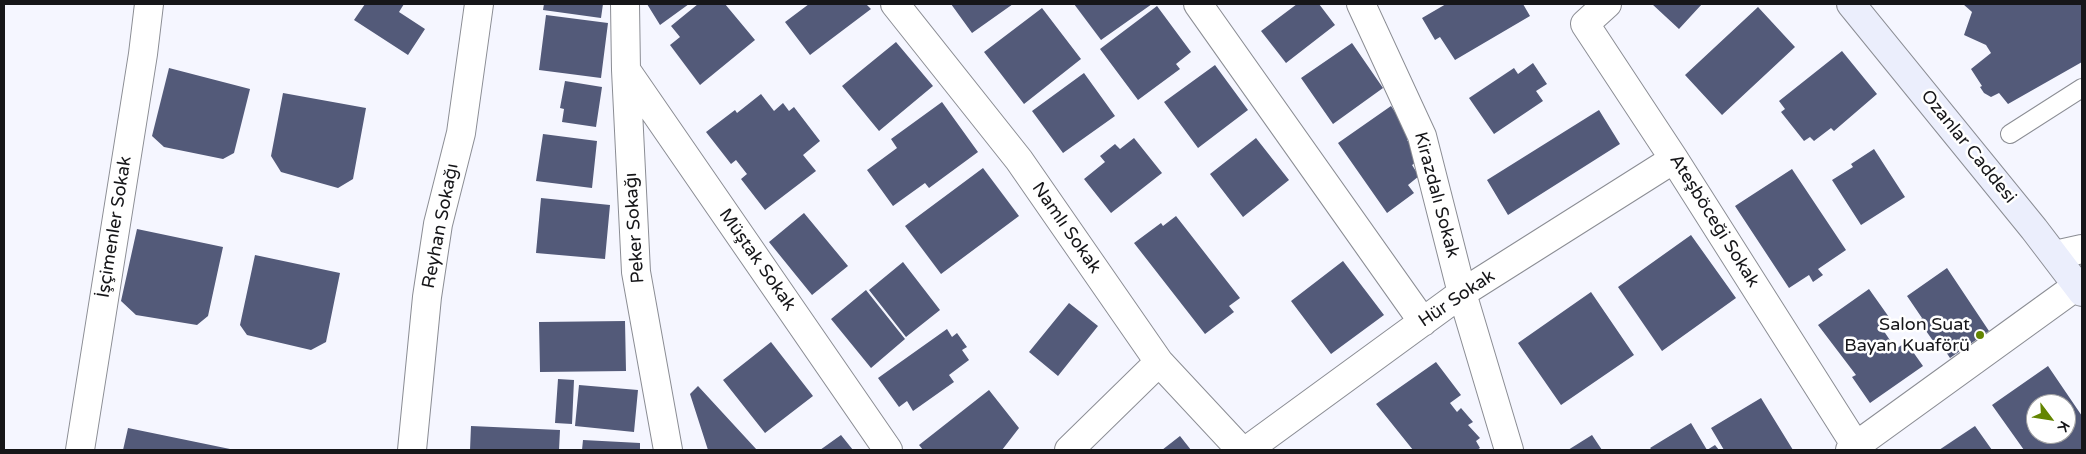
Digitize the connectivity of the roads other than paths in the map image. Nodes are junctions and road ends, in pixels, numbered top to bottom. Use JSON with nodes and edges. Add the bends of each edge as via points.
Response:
{"nodes":[{"id":1,"x":149,"y":4,"type":"edge"},
{"id":2,"x":479,"y":4,"type":"edge"},
{"id":3,"x":625,"y":4,"type":"edge"},
{"id":4,"x":895,"y":4,"type":"edge"},
{"id":5,"x":1198,"y":4,"type":"edge"},
{"id":6,"x":1361,"y":4,"type":"edge"},
{"id":7,"x":1607,"y":4,"type":"edge"},
{"id":8,"x":1851,"y":4,"type":"edge"},
{"id":9,"x":626,"y":70,"type":"junction"},
{"id":10,"x":2082,"y":88,"type":"edge"},
{"id":11,"x":2010,"y":134,"type":"dead end"},
{"id":12,"x":1674,"y":159,"type":"junction"},
{"id":13,"x":2082,"y":249,"type":"edge"},
{"id":14,"x":2055,"y":255,"type":"junction"},
{"id":15,"x":2080,"y":288,"type":"edge"},
{"id":16,"x":1462,"y":293,"type":"junction"},
{"id":17,"x":1422,"y":322,"type":"junction"},
{"id":18,"x":1159,"y":362,"type":"junction"},
{"id":19,"x":1853,"y":448,"type":"edge"},
{"id":20,"x":80,"y":450,"type":"edge"},
{"id":21,"x":412,"y":450,"type":"edge"},
{"id":22,"x":668,"y":450,"type":"edge"},
{"id":23,"x":888,"y":450,"type":"edge"},
{"id":24,"x":1069,"y":450,"type":"edge"},
{"id":25,"x":1241,"y":450,"type":"edge"},
{"id":26,"x":1247,"y":450,"type":"edge"},
{"id":27,"x":1509,"y":450,"type":"edge"}],
"edges":[{"from":1,"to":20,"type":"street","name":"İşçimenler Sokak"},
{"from":2,"to":21,"type":"street","name":"Reyhan Sokağı","via":[[460,133],[438,224],[427,297]]},
{"from":3,"to":9,"type":"street","name":"Peker Sokağı"},
{"from":4,"to":18,"type":"street","name":"Namlı Sokak","via":[[1019,160]]},
{"from":5,"to":17,"type":"street"},
{"from":6,"to":16,"type":"street","name":"Kirazdalı Sokak","via":[[1422,136]]},
{"from":7,"to":12,"type":"street","name":"Ateşböceği Sokak","via":[[1585,24]]},
{"from":8,"to":14,"type":"street","name":"Ozanlar Caddesi"},
{"from":9,"to":22,"type":"street","name":"Peker Sokağı","via":[[636,272]]},
{"from":9,"to":23,"type":"street","name":"Müştak Sokak"},
{"from":10,"to":11,"type":"lane"},
{"from":12,"to":16,"type":"street","name":"Hür Sokak"},
{"from":12,"to":19,"type":"street","name":"Ateşböceği Sokak"},
{"from":13,"to":14,"type":"street"},
{"from":14,"to":15,"type":"street","name":"Ozanlar Caddesi"},
{"from":15,"to":19,"type":"street"},
{"from":16,"to":17,"type":"street","name":"Hür Sokak"},
{"from":16,"to":27,"type":"street","name":"Kirazdalı Sokak"},
{"from":17,"to":26,"type":"street","name":"Hür Sokak"},
{"from":18,"to":24,"type":"street"},
{"from":18,"to":25,"type":"street","name":"Namlı Sokak"}]}
